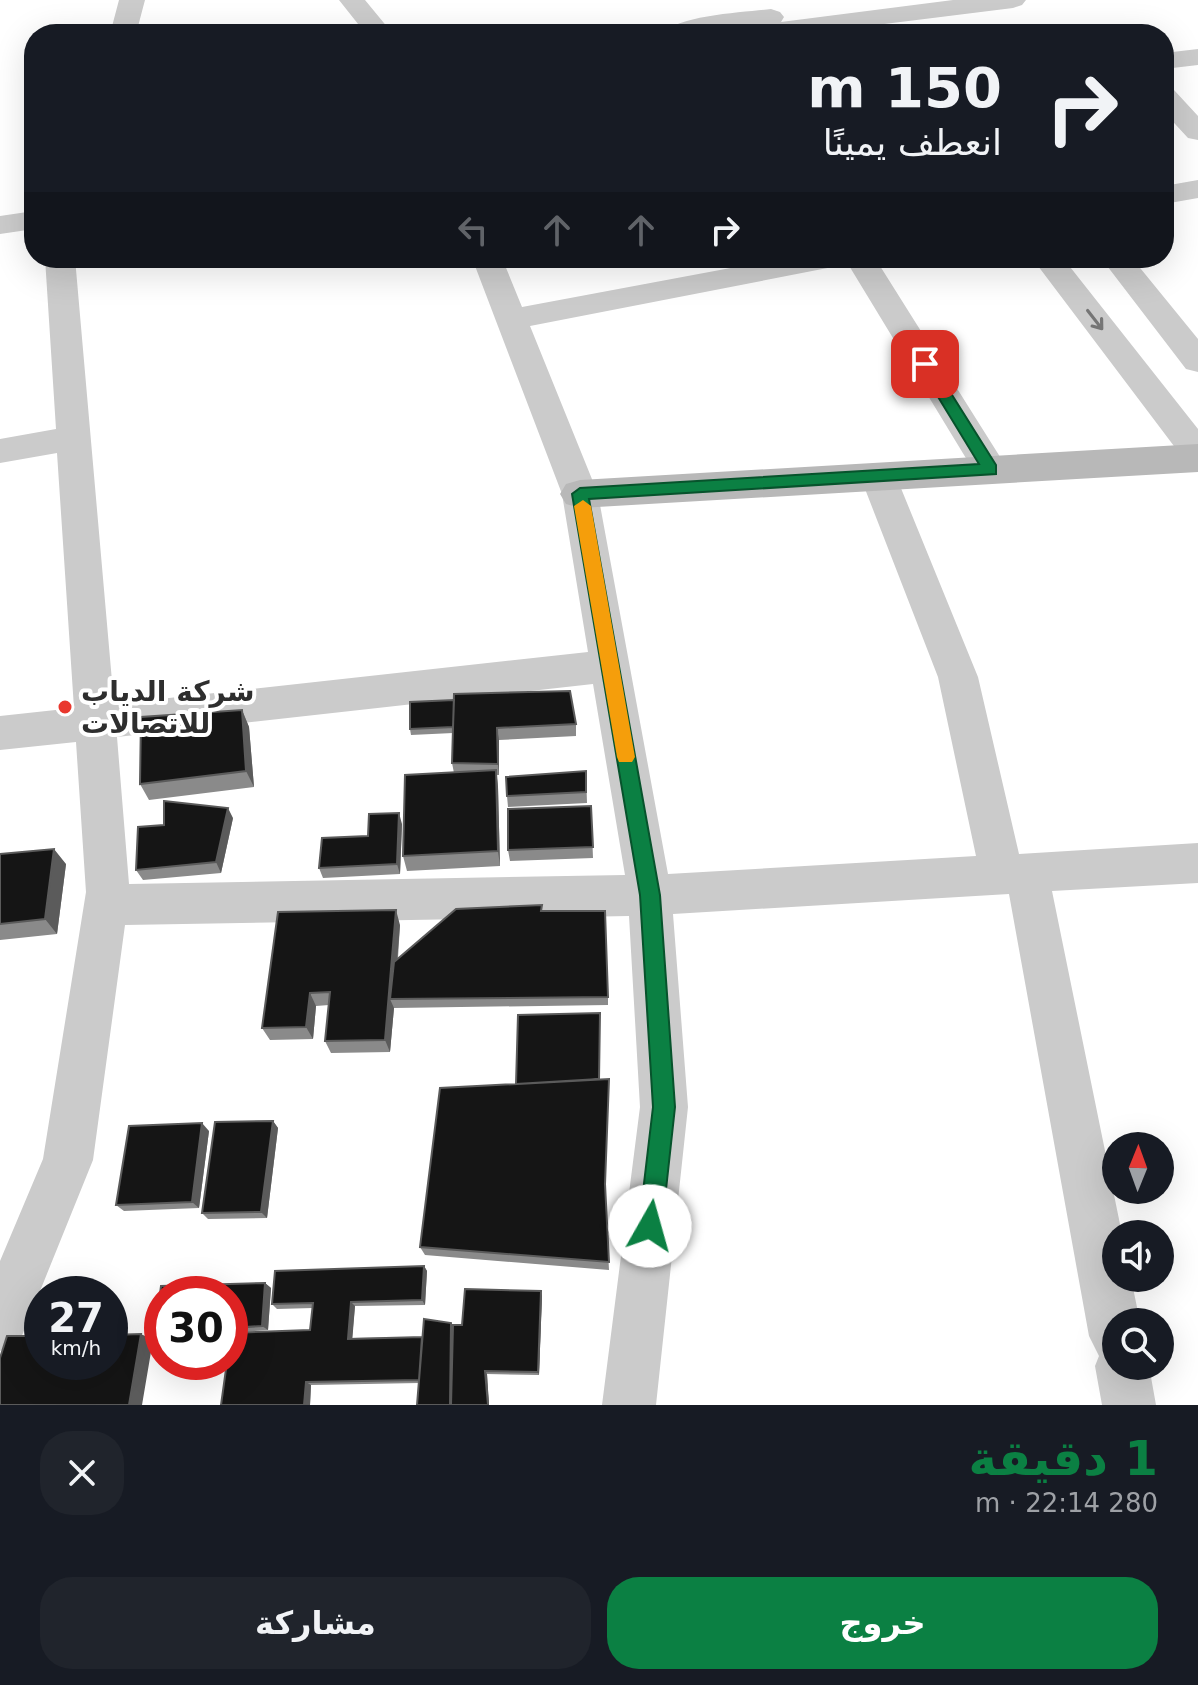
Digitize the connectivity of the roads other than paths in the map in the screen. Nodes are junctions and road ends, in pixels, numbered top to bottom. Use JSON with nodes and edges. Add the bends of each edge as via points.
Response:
{"nodes":[{"id":1,"x":132,"y":0,"type":"edge"},
{"id":2,"x":352,"y":0,"type":"edge"},
{"id":3,"x":898,"y":0,"type":"edge"},
{"id":4,"x":1013,"y":0,"type":"edge"},
{"id":5,"x":126,"y":24,"type":"edge"},
{"id":6,"x":372,"y":24,"type":"edge"},
{"id":7,"x":705,"y":24,"type":"edge"},
{"id":8,"x":822,"y":24,"type":"edge"},
{"id":9,"x":1198,"y":57,"type":"edge"},
{"id":10,"x":1174,"y":60,"type":"edge"},
{"id":11,"x":1174,"y":107,"type":"edge"},
{"id":12,"x":1198,"y":132,"type":"edge"},
{"id":13,"x":1198,"y":189,"type":"edge"},
{"id":14,"x":1174,"y":193,"type":"edge"},
{"id":15,"x":24,"y":221,"type":"edge"},
{"id":16,"x":0,"y":225,"type":"edge"},
{"id":17,"x":61,"y":268,"type":"edge"},
{"id":18,"x":491,"y":268,"type":"edge"},
{"id":19,"x":784,"y":268,"type":"edge"},
{"id":20,"x":866,"y":268,"type":"edge"},
{"id":21,"x":1054,"y":268,"type":"edge"},
{"id":22,"x":1124,"y":268,"type":"edge"},
{"id":23,"x":512,"y":319,"type":"junction"},
{"id":24,"x":1198,"y":361,"type":"edge"},
{"id":25,"x":73,"y":438,"type":"junction"},
{"id":26,"x":0,"y":451,"type":"edge"},
{"id":27,"x":1197,"y":459,"type":"edge"},
{"id":28,"x":990,"y":469,"type":"junction"},
{"id":29,"x":878,"y":476,"type":"junction"},
{"id":30,"x":580,"y":494,"type":"junction"},
{"id":31,"x":610,"y":666,"type":"junction"},
{"id":32,"x":95,"y":722,"type":"junction"},
{"id":33,"x":0,"y":733,"type":"edge"},
{"id":34,"x":1198,"y":863,"type":"edge"},
{"id":35,"x":1014,"y":873,"type":"junction"},
{"id":36,"x":650,"y":895,"type":"junction"},
{"id":37,"x":106,"y":905,"type":"junction"},
{"id":38,"x":1110,"y":1308,"type":"edge"},
{"id":39,"x":0,"y":1324,"type":"edge"},
{"id":40,"x":1125,"y":1380,"type":"edge"},
{"id":41,"x":629,"y":1405,"type":"edge"},
{"id":42,"x":1129,"y":1405,"type":"edge"}],
"edges":[{"from":1,"to":5,"type":"street"},
{"from":2,"to":6,"type":"street"},
{"from":3,"to":7,"type":"street"},
{"from":4,"to":8,"type":"street"},
{"from":9,"to":10,"type":"street"},
{"from":11,"to":12,"type":"street"},
{"from":13,"to":14,"type":"street"},
{"from":15,"to":16,"type":"street"},
{"from":17,"to":25,"type":"street"},
{"from":18,"to":23,"type":"street"},
{"from":19,"to":23,"type":"street"},
{"from":20,"to":28,"type":"street"},
{"from":21,"to":27,"type":"street","one_way":true},
{"from":22,"to":24,"type":"street"},
{"from":23,"to":30,"type":"street"},
{"from":25,"to":26,"type":"street"},
{"from":25,"to":32,"type":"street"},
{"from":27,"to":28,"type":"main road"},
{"from":28,"to":29,"type":"main road"},
{"from":29,"to":30,"type":"main road"},
{"from":29,"to":35,"type":"street","via":[[958,677]]},
{"from":30,"to":31,"type":"street"},
{"from":31,"to":32,"type":"street"},
{"from":31,"to":36,"type":"street"},
{"from":32,"to":33,"type":"street"},
{"from":32,"to":37,"type":"street"},
{"from":34,"to":35,"type":"street"},
{"from":35,"to":36,"type":"street"},
{"from":35,"to":38,"type":"street"},
{"from":36,"to":37,"type":"street"},
{"from":36,"to":41,"type":"street","via":[[664,1107]]},
{"from":37,"to":39,"type":"street","via":[[68,1160]]},
{"from":40,"to":42,"type":"street"}]}
